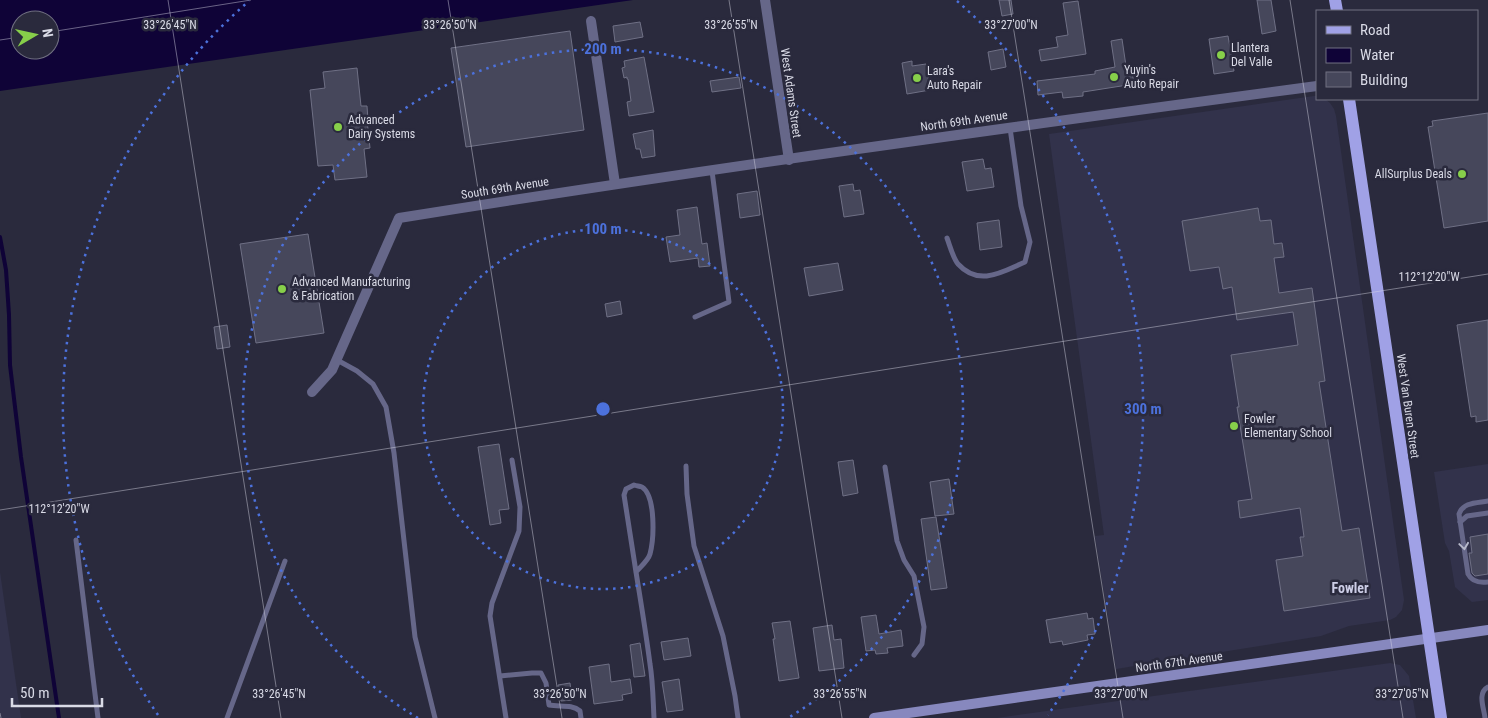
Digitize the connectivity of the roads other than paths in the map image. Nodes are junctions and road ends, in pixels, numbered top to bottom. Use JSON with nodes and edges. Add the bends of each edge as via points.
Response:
{"nodes":[{"id":1,"x":765,"y":0,"type":"edge"},
{"id":2,"x":591,"y":20,"type":"dead end"},
{"id":3,"x":1316,"y":86,"type":"edge"},
{"id":4,"x":1350,"y":100,"type":"edge"},
{"id":5,"x":1010,"y":128,"type":"junction"},
{"id":6,"x":789,"y":160,"type":"junction"},
{"id":7,"x":712,"y":171,"type":"junction"},
{"id":8,"x":615,"y":184,"type":"junction"},
{"id":9,"x":947,"y":238,"type":"dead end"},
{"id":10,"x":695,"y":318,"type":"dead end"},
{"id":11,"x":336,"y":359,"type":"junction"},
{"id":12,"x":312,"y":392,"type":"dead end"},
{"id":13,"x":512,"y":460,"type":"dead end"},
{"id":14,"x":686,"y":466,"type":"dead end"},
{"id":15,"x":885,"y":466,"type":"dead end"},
{"id":16,"x":1488,"y":501,"type":"edge"},
{"id":17,"x":1488,"y":513,"type":"edge"},
{"id":18,"x":1460,"y":522,"type":"junction"},
{"id":19,"x":76,"y":540,"type":"dead end"},
{"id":20,"x":286,"y":561,"type":"dead end"},
{"id":21,"x":636,"y":572,"type":"junction"},
{"id":22,"x":1488,"y":582,"type":"edge"},
{"id":23,"x":1488,"y":630,"type":"edge"},
{"id":24,"x":1430,"y":639,"type":"junction"},
{"id":25,"x":914,"y":655,"type":"dead end"},
{"id":26,"x":500,"y":676,"type":"junction"},
{"id":27,"x":1488,"y":687,"type":"edge"},
{"id":28,"x":98,"y":718,"type":"edge"},
{"id":29,"x":227,"y":718,"type":"edge"},
{"id":30,"x":436,"y":718,"type":"edge"},
{"id":31,"x":506,"y":718,"type":"edge"},
{"id":32,"x":581,"y":718,"type":"edge"},
{"id":33,"x":654,"y":718,"type":"edge"},
{"id":34,"x":738,"y":718,"type":"edge"},
{"id":35,"x":874,"y":718,"type":"edge"},
{"id":36,"x":1441,"y":718,"type":"edge"},
{"id":37,"x":1485,"y":718,"type":"edge"}],
"edges":[{"from":1,"to":6,"type":"street","name":"West Adams Street"},
{"from":2,"to":8,"type":"street"},
{"from":3,"to":5,"type":"street","name":"North 69th Avenue"},
{"from":4,"to":24,"type":"main road","name":"West Van Buren Street"},
{"from":5,"to":6,"type":"street","name":"North 69th Avenue"},
{"from":5,"to":9,"type":"lane","via":[[1021,206],[1030,242],[1025,262],[992,276],[973,276],[957,263]]},
{"from":6,"to":7,"type":"street","name":"North 69th Avenue"},
{"from":7,"to":8,"type":"street","name":"North 69th Avenue"},
{"from":7,"to":10,"type":"lane","via":[[729,302]]},
{"from":8,"to":11,"type":"street","name":"South 69th Avenue","via":[[399,218]]},
{"from":11,"to":12,"type":"street","via":[[332,370]]},
{"from":11,"to":30,"type":"lane","via":[[373,384],[386,407],[415,637]]},
{"from":13,"to":26,"type":"lane","via":[[520,507],[519,531],[490,616]]},
{"from":14,"to":34,"type":"lane","via":[[694,546],[722,636]]},
{"from":15,"to":25,"type":"lane","via":[[897,540],[914,576],[924,627],[922,644]]},
{"from":16,"to":18,"type":"lane","via":[[1461,508]]},
{"from":17,"to":18,"type":"lane","via":[[1467,516]]},
{"from":18,"to":22,"type":"lane","one_way":true,"via":[[1469,577],[1476,582]]},
{"from":19,"to":28,"type":"lane"},
{"from":20,"to":29,"type":"lane"},
{"from":21,"to":21,"type":"lane","via":[[624,495],[626,489],[634,485],[642,487],[649,497],[653,541],[649,556]]},
{"from":21,"to":33,"type":"lane","via":[[651,667]]},
{"from":23,"to":24,"type":"main road","name":"North 67th Avenue"},
{"from":24,"to":35,"type":"main road","name":"North 67th Avenue"},
{"from":24,"to":36,"type":"main road","name":"West Van Buren Street"},
{"from":26,"to":31,"type":"lane"},
{"from":26,"to":32,"type":"lane","via":[[541,673],[549,704],[574,706],[580,711]]},
{"from":27,"to":37,"type":"lane","via":[[1481,695]]}]}
